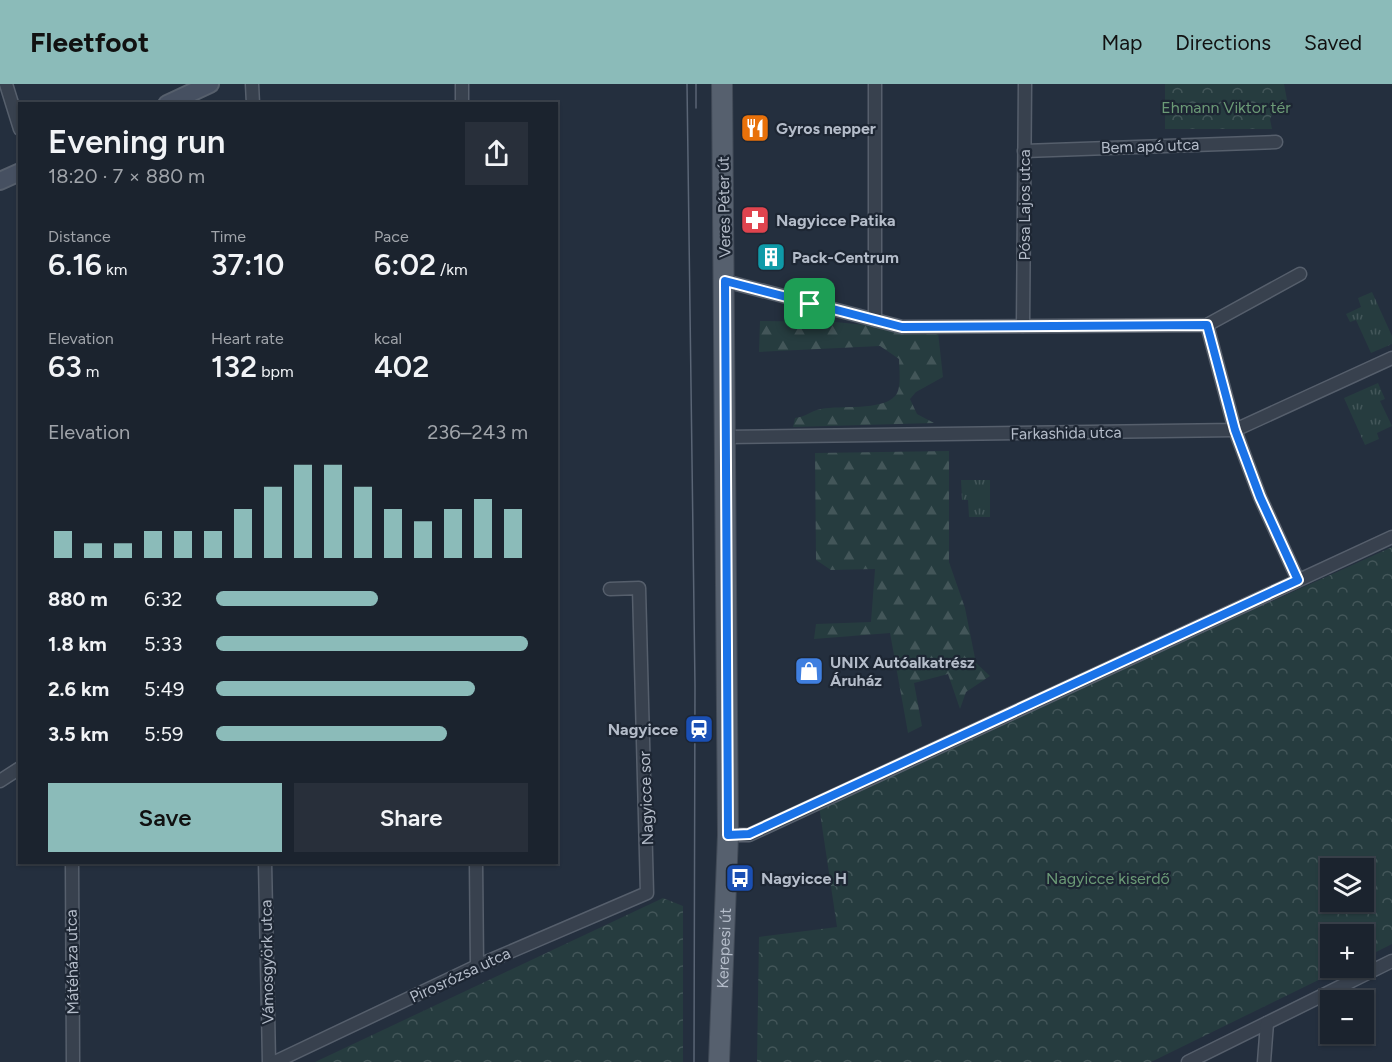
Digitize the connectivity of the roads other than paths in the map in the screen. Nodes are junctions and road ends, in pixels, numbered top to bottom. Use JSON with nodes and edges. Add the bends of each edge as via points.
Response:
{"nodes":[{"id":1,"x":6,"y":84,"type":"edge"},
{"id":2,"x":210,"y":84,"type":"edge"},
{"id":3,"x":252,"y":84,"type":"edge"},
{"id":4,"x":462,"y":84,"type":"edge"},
{"id":5,"x":722,"y":84,"type":"edge"},
{"id":6,"x":874,"y":84,"type":"edge"},
{"id":7,"x":1025,"y":84,"type":"edge"},
{"id":8,"x":171,"y":102,"type":"edge"},
{"id":9,"x":253,"y":102,"type":"edge"},
{"id":10,"x":462,"y":102,"type":"edge"},
{"id":11,"x":18,"y":123,"type":"edge"},
{"id":12,"x":1276,"y":142,"type":"dead end"},
{"id":13,"x":1024,"y":151,"type":"junction"},
{"id":14,"x":18,"y":173,"type":"edge"},
{"id":15,"x":0,"y":181,"type":"edge"},
{"id":16,"x":1300,"y":274,"type":"dead end"},
{"id":17,"x":725,"y":281,"type":"junction"},
{"id":18,"x":875,"y":320,"type":"junction"},
{"id":19,"x":1207,"y":325,"type":"junction"},
{"id":20,"x":1023,"y":326,"type":"junction"},
{"id":21,"x":1392,"y":358,"type":"edge"},
{"id":22,"x":1235,"y":430,"type":"junction"},
{"id":23,"x":725,"y":437,"type":"junction"},
{"id":24,"x":1392,"y":537,"type":"edge"},
{"id":25,"x":1298,"y":580,"type":"junction"},
{"id":26,"x":610,"y":589,"type":"dead end"},
{"id":27,"x":18,"y":769,"type":"edge"},
{"id":28,"x":0,"y":781,"type":"edge"},
{"id":29,"x":728,"y":835,"type":"junction"},
{"id":30,"x":72,"y":864,"type":"edge"},
{"id":31,"x":265,"y":864,"type":"edge"},
{"id":32,"x":476,"y":864,"type":"edge"},
{"id":33,"x":647,"y":893,"type":"joint"},
{"id":34,"x":1392,"y":961,"type":"edge"},
{"id":35,"x":477,"y":966,"type":"junction"},
{"id":36,"x":1267,"y":1023,"type":"junction"},
{"id":37,"x":73,"y":1062,"type":"edge"},
{"id":38,"x":269,"y":1062,"type":"edge"},
{"id":39,"x":275,"y":1062,"type":"edge"},
{"id":40,"x":719,"y":1062,"type":"edge"},
{"id":41,"x":1188,"y":1062,"type":"edge"},
{"id":42,"x":1264,"y":1062,"type":"edge"}],
"edges":[{"from":1,"to":11,"type":"street"},
{"from":2,"to":8,"type":"street"},
{"from":3,"to":9,"type":"street"},
{"from":4,"to":10,"type":"street"},
{"from":5,"to":17,"type":"main road","name":"Veres Péter út"},
{"from":6,"to":18,"type":"street"},
{"from":7,"to":13,"type":"street","name":"Pósa Lajos utca"},
{"from":12,"to":13,"type":"street","name":"Bem apó utca"},
{"from":13,"to":20,"type":"street","name":"Pósa Lajos utca"},
{"from":14,"to":15,"type":"street"},
{"from":16,"to":19,"type":"street"},
{"from":17,"to":18,"type":"street"},
{"from":17,"to":23,"type":"main road","name":"Veres Péter út"},
{"from":18,"to":20,"type":"street","via":[[902,327]]},
{"from":19,"to":20,"type":"street"},
{"from":19,"to":22,"type":"street"},
{"from":21,"to":22,"type":"street","name":"Farkashida utca"},
{"from":22,"to":23,"type":"street","name":"Farkashida utca"},
{"from":22,"to":25,"type":"street"},
{"from":23,"to":29,"type":"main road","name":"Veres Péter út"},
{"from":24,"to":25,"type":"street"},
{"from":25,"to":29,"type":"street","via":[[749,834]]},
{"from":26,"to":33,"type":"street","name":"Nagyicce sor","via":[[639,588]]},
{"from":27,"to":28,"type":"street"},
{"from":29,"to":40,"type":"main road","name":"Kerepesi út"},
{"from":30,"to":37,"type":"street","name":"Mátéháza utca"},
{"from":31,"to":38,"type":"street","name":"Vámosgyörk utca"},
{"from":32,"to":35,"type":"street"},
{"from":33,"to":35,"type":"street","name":"Pirosrózsa utca"},
{"from":34,"to":36,"type":"street"},
{"from":35,"to":39,"type":"street","name":"Pirosrózsa utca"},
{"from":36,"to":41,"type":"street"},
{"from":36,"to":42,"type":"street"}]}
